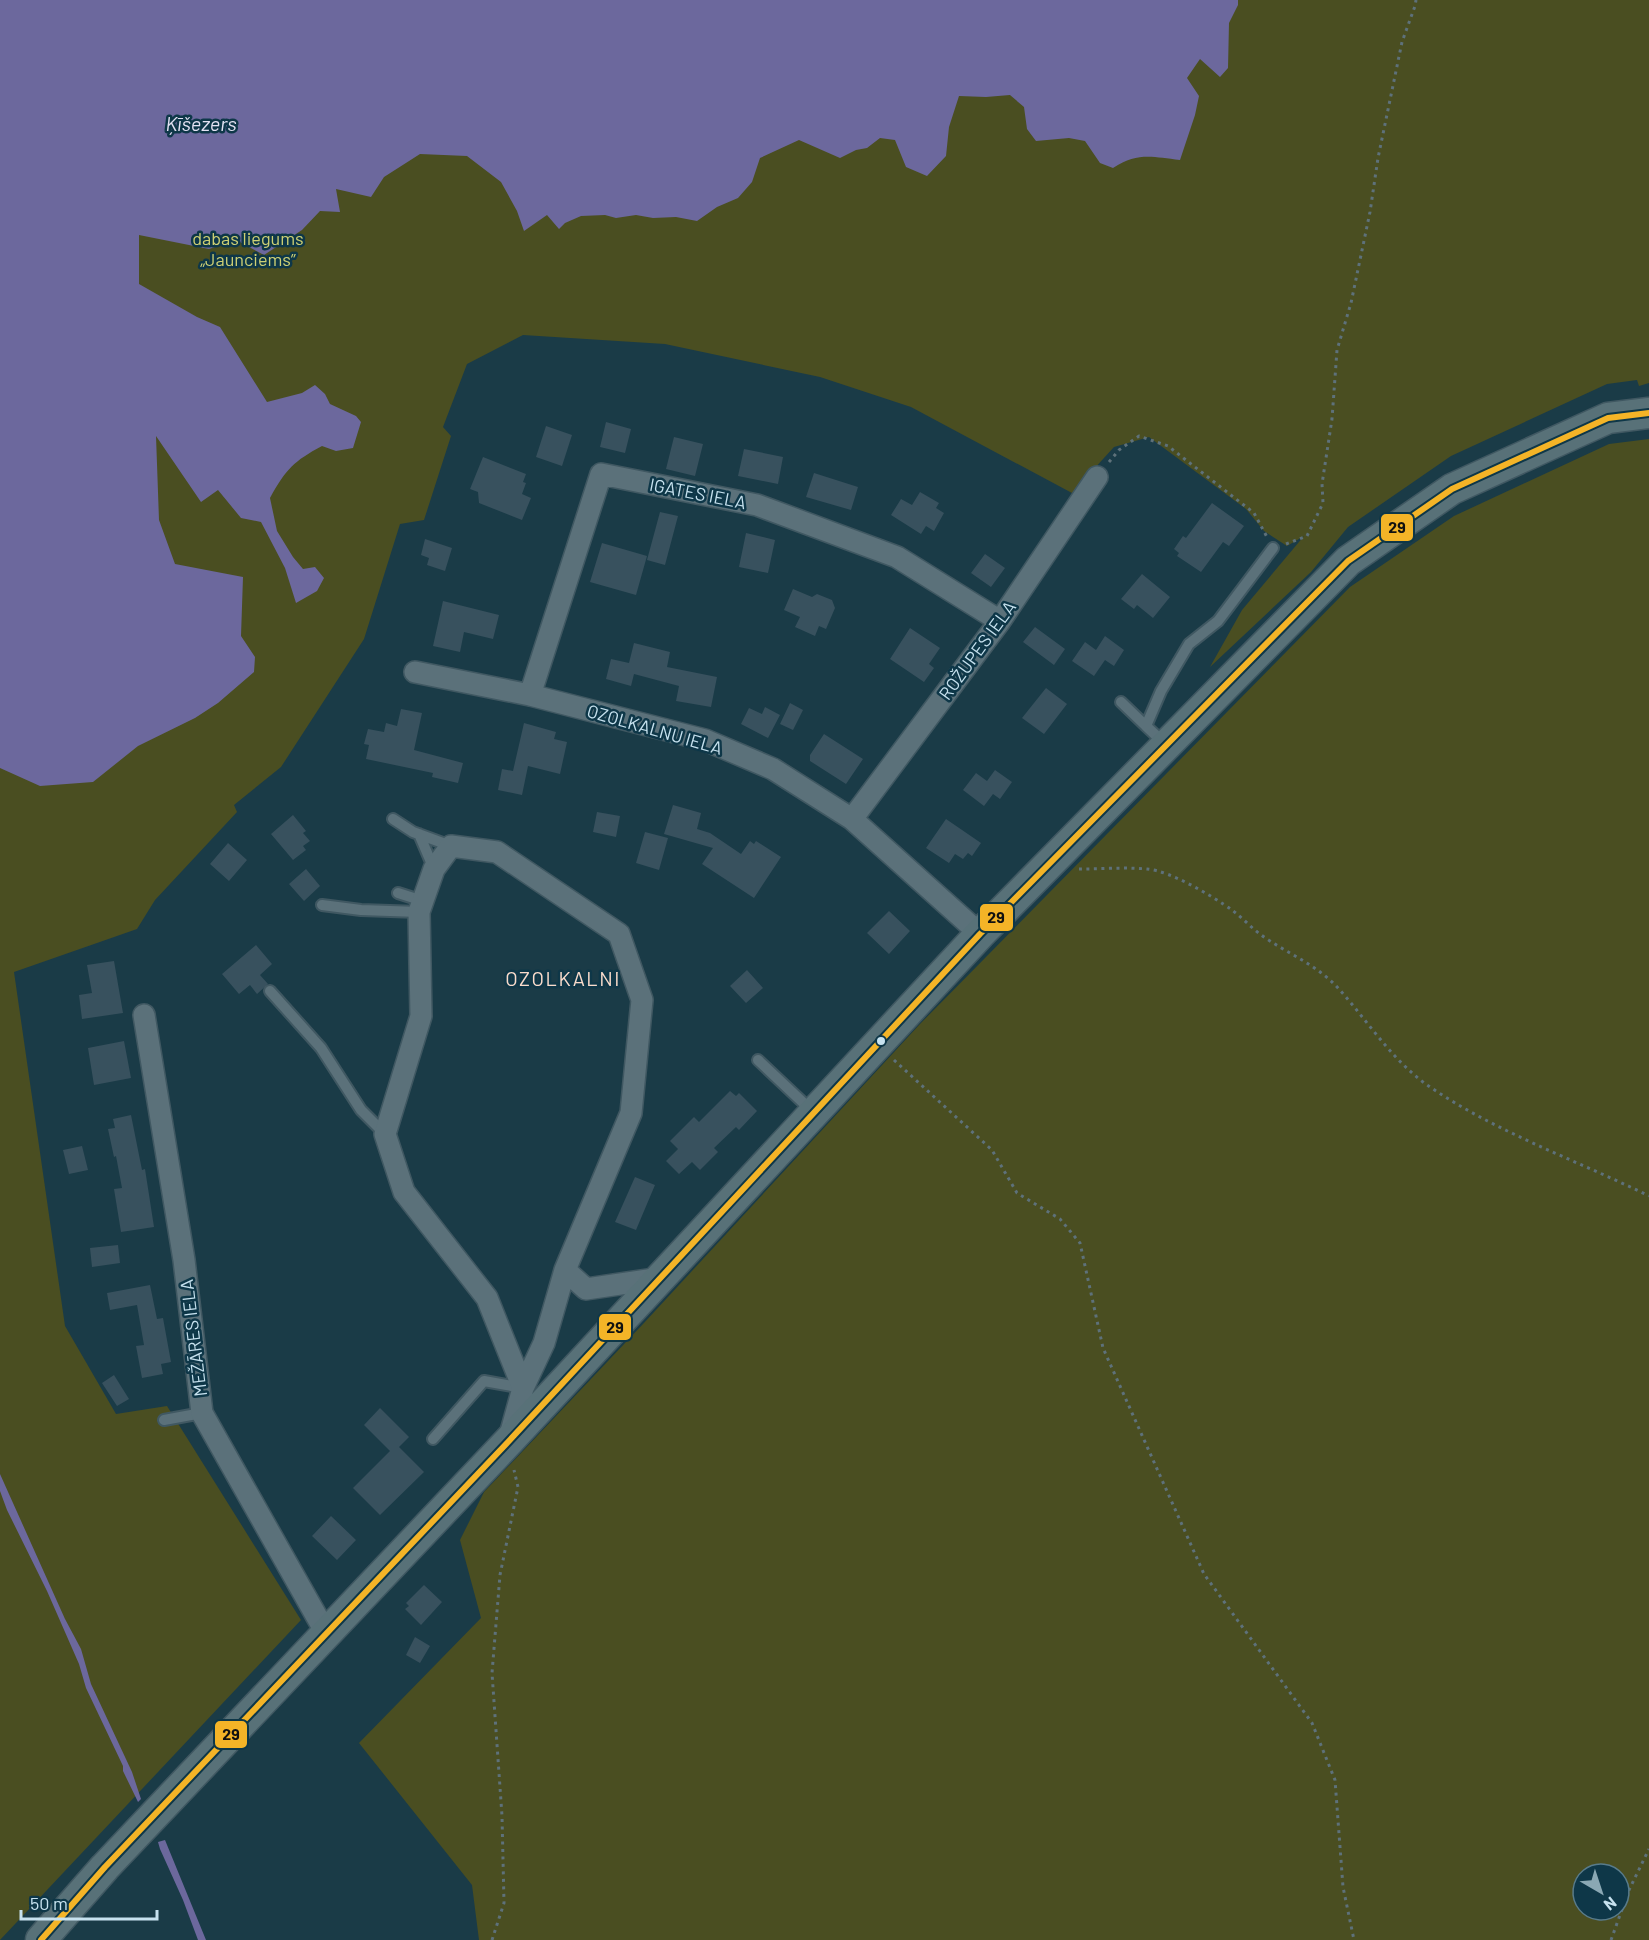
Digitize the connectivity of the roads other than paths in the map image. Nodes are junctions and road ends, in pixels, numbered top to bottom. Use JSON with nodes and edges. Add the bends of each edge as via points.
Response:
{"nodes":[{"id":1,"x":1649,"y":412,"type":"edge"},
{"id":2,"x":1097,"y":477,"type":"road end"},
{"id":3,"x":1273,"y":549,"type":"road end"},
{"id":4,"x":1000,"y":621,"type":"junction"},
{"id":5,"x":416,"y":672,"type":"dead end"},
{"id":6,"x":530,"y":695,"type":"junction"},
{"id":7,"x":1121,"y":702,"type":"dead end"},
{"id":8,"x":1156,"y":736,"type":"junction"},
{"id":9,"x":393,"y":819,"type":"dead end"},
{"id":10,"x":852,"y":819,"type":"junction"},
{"id":11,"x":420,"y":834,"type":"junction"},
{"id":12,"x":451,"y":846,"type":"junction"},
{"id":13,"x":434,"y":869,"type":"junction"},
{"id":14,"x":398,"y":893,"type":"dead end"},
{"id":15,"x":322,"y":905,"type":"dead end"},
{"id":16,"x":421,"y":906,"type":"junction"},
{"id":17,"x":980,"y":934,"type":"junction"},
{"id":18,"x":270,"y":991,"type":"dead end"},
{"id":19,"x":144,"y":1015,"type":"dead end"},
{"id":20,"x":758,"y":1060,"type":"dead end"},
{"id":21,"x":814,"y":1113,"type":"junction"},
{"id":22,"x":385,"y":1134,"type":"junction"},
{"id":23,"x":565,"y":1270,"type":"junction"},
{"id":24,"x":661,"y":1278,"type":"junction"},
{"id":25,"x":523,"y":1388,"type":"junction"},
{"id":26,"x":202,"y":1413,"type":"junction"},
{"id":27,"x":164,"y":1420,"type":"dead end"},
{"id":28,"x":433,"y":1438,"type":"dead end"},
{"id":29,"x":508,"y":1442,"type":"junction"},
{"id":30,"x":326,"y":1633,"type":"junction"},
{"id":31,"x":41,"y":1940,"type":"edge"}],
"edges":[{"from":1,"to":8,"type":"main road","via":[[1608,418],[1452,489],[1340,569]]},
{"from":2,"to":4,"type":"street","name":"ROŽUPES IELA"},
{"from":3,"to":8,"type":"lane","via":[[1218,621],[1189,644],[1161,691]]},
{"from":4,"to":6,"type":"street","name":"IGATES IELA","via":[[897,557],[768,509],[601,474]]},
{"from":4,"to":10,"type":"street","name":"ROŽUPES IELA"},
{"from":5,"to":6,"type":"street","name":"OZOLKALNU IELA"},
{"from":6,"to":10,"type":"street","name":"OZOLKALNU IELA","via":[[705,740],[773,769]]},
{"from":7,"to":8,"type":"lane"},
{"from":8,"to":17,"type":"main road"},
{"from":9,"to":11,"type":"lane"},
{"from":10,"to":17,"type":"street","name":"OZOLKALNU IELA"},
{"from":11,"to":12,"type":"lane"},
{"from":11,"to":13,"type":"lane"},
{"from":12,"to":13,"type":"street"},
{"from":12,"to":23,"type":"street","via":[[497,852],[619,934],[642,1000],[631,1113]]},
{"from":13,"to":16,"type":"street"},
{"from":14,"to":16,"type":"lane"},
{"from":15,"to":16,"type":"lane","via":[[361,910]]},
{"from":16,"to":22,"type":"street","via":[[421,1016]]},
{"from":17,"to":21,"type":"main road"},
{"from":18,"to":22,"type":"lane","via":[[321,1048],[361,1110]]},
{"from":19,"to":26,"type":"street","name":"MEŽĀRES IELA","via":[[184,1260]]},
{"from":20,"to":21,"type":"lane"},
{"from":21,"to":24,"type":"main road"},
{"from":22,"to":25,"type":"street","via":[[404,1192],[487,1298]]},
{"from":23,"to":24,"type":"street","via":[[586,1289]]},
{"from":23,"to":25,"type":"street","via":[[544,1343]]},
{"from":24,"to":29,"type":"main road"},
{"from":25,"to":28,"type":"lane","via":[[484,1381]]},
{"from":25,"to":29,"type":"street"},
{"from":26,"to":27,"type":"lane"},
{"from":26,"to":30,"type":"street","name":"MEŽĀRES IELA"},
{"from":29,"to":30,"type":"main road"},
{"from":30,"to":31,"type":"main road"}]}
